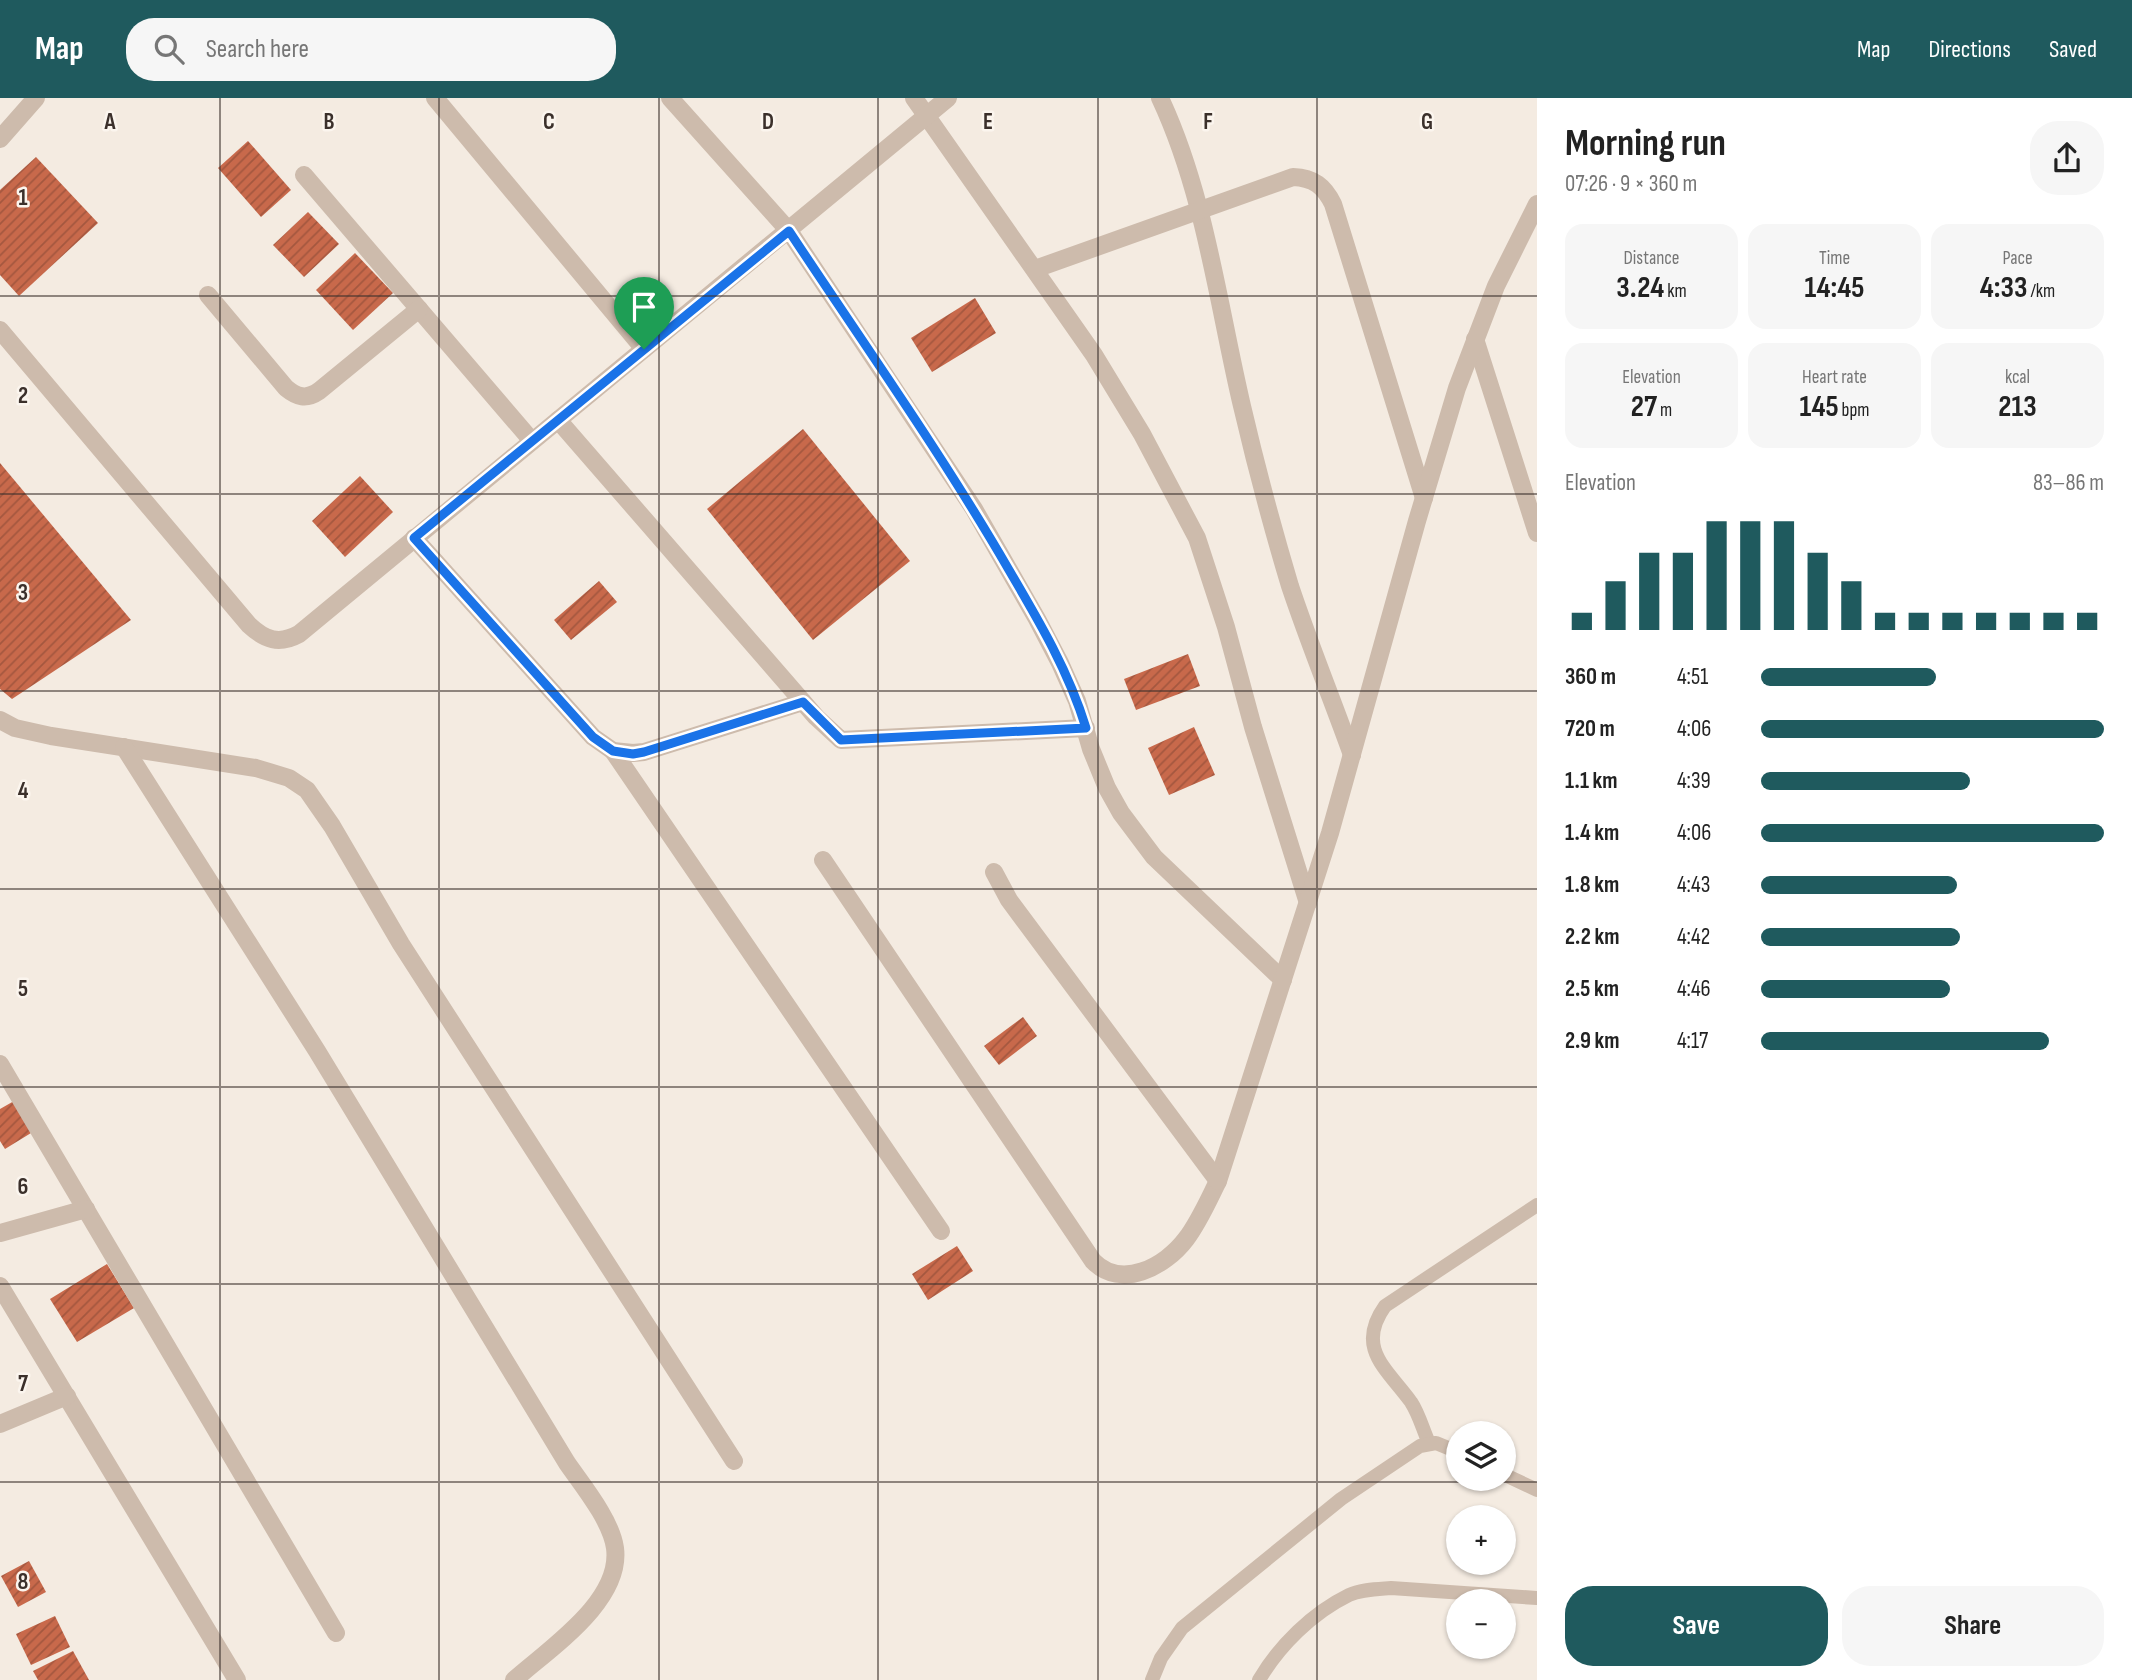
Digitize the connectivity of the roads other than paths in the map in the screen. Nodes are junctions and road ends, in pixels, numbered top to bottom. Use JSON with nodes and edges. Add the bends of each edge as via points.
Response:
{"nodes":[{"id":1,"x":36,"y":98,"type":"edge"},
{"id":2,"x":435,"y":98,"type":"edge"},
{"id":3,"x":670,"y":98,"type":"edge"},
{"id":4,"x":914,"y":98,"type":"edge"},
{"id":5,"x":948,"y":98,"type":"edge"},
{"id":6,"x":1160,"y":98,"type":"edge"},
{"id":7,"x":927,"y":114,"type":"junction"},
{"id":8,"x":0,"y":139,"type":"edge"},
{"id":9,"x":304,"y":175,"type":"dead end"},
{"id":10,"x":1537,"y":204,"type":"edge"},
{"id":11,"x":1199,"y":211,"type":"junction"},
{"id":12,"x":789,"y":231,"type":"junction"},
{"id":13,"x":1035,"y":270,"type":"junction"},
{"id":14,"x":208,"y":295,"type":"dead end"},
{"id":15,"x":419,"y":309,"type":"junction"},
{"id":16,"x":0,"y":330,"type":"edge"},
{"id":17,"x":1475,"y":340,"type":"junction"},
{"id":18,"x":644,"y":349,"type":"junction"},
{"id":19,"x":558,"y":420,"type":"junction"},
{"id":20,"x":532,"y":441,"type":"junction"},
{"id":21,"x":1424,"y":498,"type":"junction"},
{"id":22,"x":1537,"y":533,"type":"edge"},
{"id":23,"x":414,"y":538,"type":"junction"},
{"id":24,"x":803,"y":702,"type":"junction"},
{"id":25,"x":0,"y":720,"type":"edge"},
{"id":26,"x":1086,"y":728,"type":"junction"},
{"id":27,"x":124,"y":747,"type":"junction"},
{"id":28,"x":613,"y":751,"type":"junction"},
{"id":29,"x":1352,"y":755,"type":"junction"},
{"id":30,"x":823,"y":860,"type":"dead end"},
{"id":31,"x":994,"y":872,"type":"dead end"},
{"id":32,"x":1308,"y":903,"type":"junction"},
{"id":33,"x":1283,"y":980,"type":"junction"},
{"id":34,"x":0,"y":1064,"type":"edge"},
{"id":35,"x":1218,"y":1181,"type":"junction"},
{"id":36,"x":1537,"y":1205,"type":"edge"},
{"id":37,"x":86,"y":1209,"type":"junction"},
{"id":38,"x":941,"y":1231,"type":"dead end"},
{"id":39,"x":0,"y":1233,"type":"edge"},
{"id":40,"x":0,"y":1286,"type":"edge"},
{"id":41,"x":67,"y":1396,"type":"junction"},
{"id":42,"x":0,"y":1424,"type":"edge"},
{"id":43,"x":1429,"y":1443,"type":"junction"},
{"id":44,"x":1446,"y":1447,"type":"edge"},
{"id":45,"x":734,"y":1461,"type":"dead end"},
{"id":46,"x":1516,"y":1480,"type":"edge"},
{"id":47,"x":1537,"y":1490,"type":"edge"},
{"id":48,"x":1537,"y":1598,"type":"edge"},
{"id":49,"x":336,"y":1633,"type":"dead end"},
{"id":50,"x":237,"y":1680,"type":"edge"},
{"id":51,"x":514,"y":1680,"type":"edge"},
{"id":52,"x":1152,"y":1680,"type":"edge"},
{"id":53,"x":1259,"y":1680,"type":"edge"}],
"edges":[{"from":1,"to":8,"type":"street"},
{"from":2,"to":18,"type":"street"},
{"from":3,"to":12,"type":"street"},
{"from":4,"to":7,"type":"street"},
{"from":5,"to":7,"type":"street"},
{"from":6,"to":11,"type":"street"},
{"from":7,"to":12,"type":"street"},
{"from":7,"to":13,"type":"street"},
{"from":9,"to":15,"type":"street"},
{"from":10,"to":17,"type":"street"},
{"from":11,"to":13,"type":"street"},
{"from":11,"to":21,"type":"street","via":[[1293,177],[1306,178],[1326,191]]},
{"from":11,"to":29,"type":"street","via":[[1269,516]]},
{"from":12,"to":18,"type":"street"},
{"from":12,"to":26,"type":"street","via":[[974,509],[1054,652]]},
{"from":13,"to":32,"type":"street","via":[[1094,355],[1197,538]]},
{"from":14,"to":15,"type":"street","via":[[286,388],[301,397],[319,391]]},
{"from":15,"to":20,"type":"street"},
{"from":16,"to":23,"type":"street","via":[[249,625],[267,639],[284,640],[299,634]]},
{"from":17,"to":21,"type":"street"},
{"from":17,"to":22,"type":"street"},
{"from":18,"to":19,"type":"street"},
{"from":19,"to":20,"type":"street"},
{"from":19,"to":24,"type":"street"},
{"from":20,"to":23,"type":"street"},
{"from":21,"to":29,"type":"street"},
{"from":23,"to":28,"type":"street","via":[[573,717]]},
{"from":24,"to":26,"type":"street","via":[[841,740]]},
{"from":24,"to":28,"type":"street","via":[[644,752]]},
{"from":25,"to":27,"type":"street","via":[[28,731]]},
{"from":26,"to":33,"type":"street","via":[[1107,788],[1154,857]]},
{"from":27,"to":45,"type":"street","via":[[256,768],[289,778],[307,790]]},
{"from":27,"to":51,"type":"street","via":[[602,1516],[615,1547],[614,1570],[593,1610]]},
{"from":28,"to":38,"type":"street"},
{"from":29,"to":32,"type":"street"},
{"from":30,"to":35,"type":"street","via":[[1101,1270],[1126,1276],[1166,1259],[1185,1241]]},
{"from":31,"to":35,"type":"street","via":[[1009,900]]},
{"from":32,"to":33,"type":"street"},
{"from":33,"to":35,"type":"street"},
{"from":34,"to":37,"type":"street"},
{"from":36,"to":43,"type":"lane","via":[[1385,1306],[1376,1318],[1373,1346],[1411,1403]]},
{"from":37,"to":39,"type":"street"},
{"from":37,"to":49,"type":"street"},
{"from":40,"to":41,"type":"street"},
{"from":41,"to":42,"type":"street"},
{"from":41,"to":50,"type":"street"},
{"from":43,"to":44,"type":"lane"},
{"from":43,"to":52,"type":"lane","via":[[1340,1499],[1182,1628]]},
{"from":46,"to":47,"type":"lane"},
{"from":48,"to":53,"type":"lane","via":[[1391,1588],[1351,1594],[1294,1636],[1274,1655]]}]}
